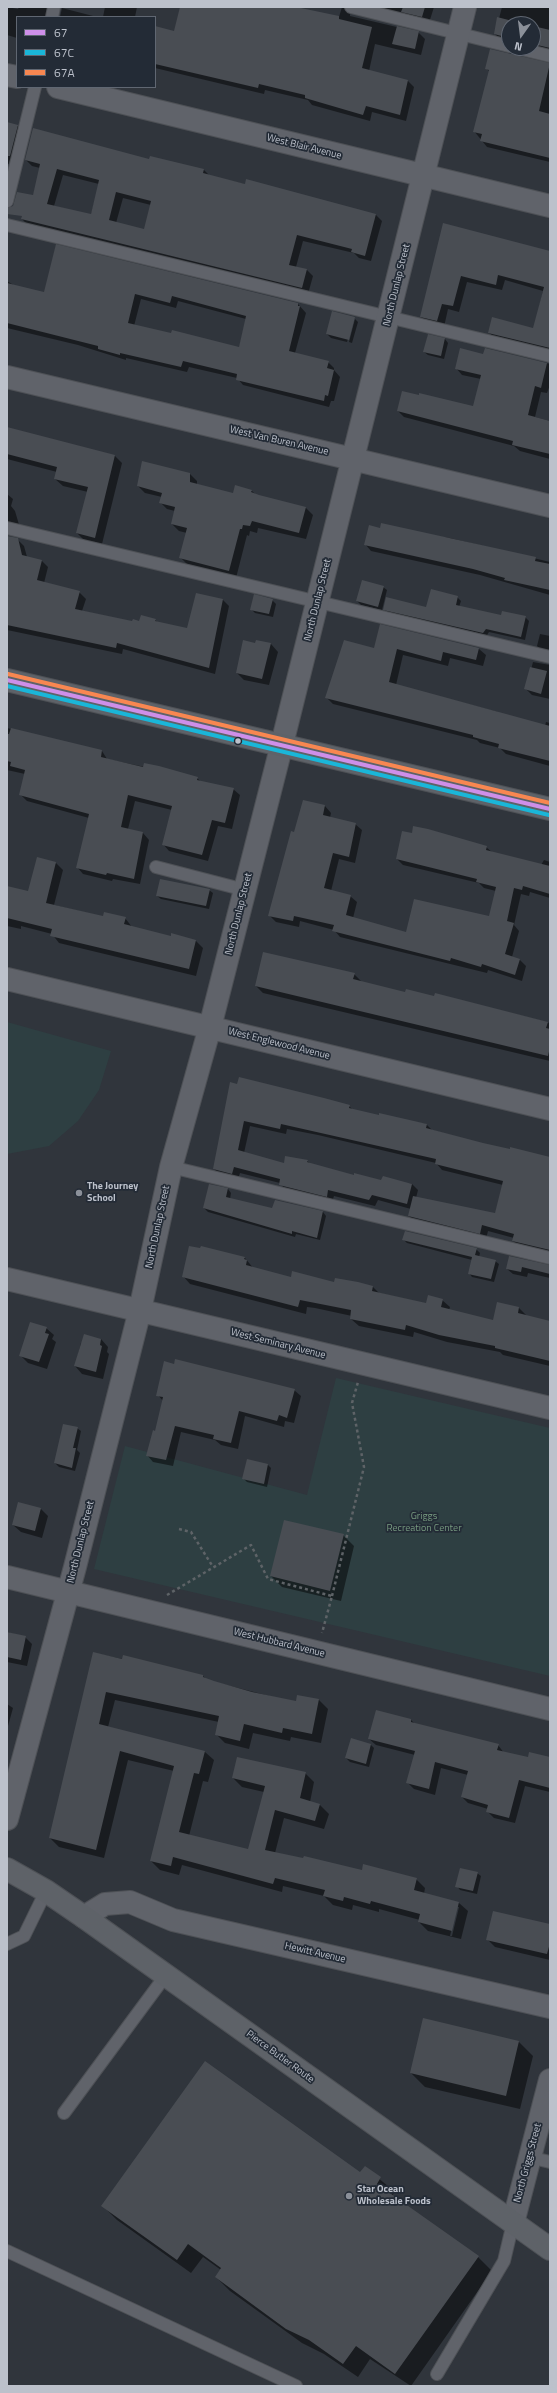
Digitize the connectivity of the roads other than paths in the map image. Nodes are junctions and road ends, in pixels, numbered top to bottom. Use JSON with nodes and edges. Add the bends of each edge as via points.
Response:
{"nodes":[{"id":1,"x":351,"y":7,"type":"edge"},
{"id":2,"x":465,"y":7,"type":"edge"},
{"id":3,"x":458,"y":34,"type":"junction"},
{"id":4,"x":501,"y":44,"type":"edge"},
{"id":5,"x":35,"y":88,"type":"edge"},
{"id":6,"x":62,"y":88,"type":"edge"},
{"id":7,"x":424,"y":176,"type":"junction"},
{"id":8,"x":7,"y":201,"type":"edge"},
{"id":9,"x":550,"y":206,"type":"edge"},
{"id":10,"x":7,"y":225,"type":"edge"},
{"id":11,"x":389,"y":317,"type":"junction"},
{"id":12,"x":550,"y":356,"type":"edge"},
{"id":13,"x":7,"y":377,"type":"edge"},
{"id":14,"x":353,"y":459,"type":"junction"},
{"id":15,"x":550,"y":506,"type":"edge"},
{"id":16,"x":7,"y":528,"type":"edge"},
{"id":17,"x":318,"y":601,"type":"junction"},
{"id":18,"x":550,"y":657,"type":"edge"},
{"id":19,"x":7,"y":680,"type":"edge"},
{"id":20,"x":282,"y":744,"type":"junction"},
{"id":21,"x":550,"y":808,"type":"edge"},
{"id":22,"x":156,"y":867,"type":"dead end"},
{"id":23,"x":245,"y":890,"type":"junction"},
{"id":24,"x":7,"y":979,"type":"edge"},
{"id":25,"x":210,"y":1027,"type":"junction"},
{"id":26,"x":550,"y":1109,"type":"edge"},
{"id":27,"x":171,"y":1167,"type":"junction"},
{"id":28,"x":550,"y":1258,"type":"edge"},
{"id":29,"x":7,"y":1279,"type":"edge"},
{"id":30,"x":140,"y":1310,"type":"junction"},
{"id":31,"x":550,"y":1408,"type":"edge"},
{"id":32,"x":7,"y":1577,"type":"edge"},
{"id":33,"x":68,"y":1591,"type":"junction"},
{"id":34,"x":550,"y":1709,"type":"edge"},
{"id":35,"x":7,"y":1819,"type":"edge"},
{"id":36,"x":7,"y":1869,"type":"edge"},
{"id":37,"x":46,"y":1891,"type":"junction"},
{"id":38,"x":84,"y":1917,"type":"junction"},
{"id":39,"x":7,"y":1944,"type":"edge"},
{"id":40,"x":166,"y":1975,"type":"junction"},
{"id":41,"x":550,"y":2007,"type":"edge"},
{"id":42,"x":550,"y":2080,"type":"edge"},
{"id":43,"x":64,"y":2113,"type":"dead end"},
{"id":44,"x":540,"y":2159,"type":"edge"},
{"id":45,"x":513,"y":2223,"type":"junction"},
{"id":46,"x":550,"y":2250,"type":"edge"},
{"id":47,"x":7,"y":2251,"type":"edge"},
{"id":48,"x":437,"y":2374,"type":"dead end"},
{"id":49,"x":296,"y":2386,"type":"edge"}],
"edges":[{"from":1,"to":3,"type":"lane"},
{"from":2,"to":3,"type":"street","name":"North Dunlap Street"},
{"from":3,"to":4,"type":"lane"},
{"from":3,"to":7,"type":"street","name":"North Dunlap Street"},
{"from":5,"to":8,"type":"lane"},
{"from":6,"to":7,"type":"street","name":"West Blair Avenue"},
{"from":7,"to":9,"type":"street","name":"West Blair Avenue"},
{"from":7,"to":11,"type":"street","name":"North Dunlap Street"},
{"from":10,"to":11,"type":"lane"},
{"from":11,"to":12,"type":"lane"},
{"from":11,"to":14,"type":"street","name":"North Dunlap Street"},
{"from":13,"to":14,"type":"street","name":"West Van Buren Avenue"},
{"from":14,"to":15,"type":"street","name":"West Van Buren Avenue"},
{"from":14,"to":17,"type":"street","name":"North Dunlap Street"},
{"from":16,"to":17,"type":"lane"},
{"from":17,"to":18,"type":"lane"},
{"from":17,"to":20,"type":"street","name":"North Dunlap Street"},
{"from":19,"to":20,"type":"main road"},
{"from":20,"to":21,"type":"main road"},
{"from":20,"to":23,"type":"street","name":"North Dunlap Street"},
{"from":22,"to":23,"type":"lane"},
{"from":23,"to":25,"type":"street","name":"North Dunlap Street"},
{"from":24,"to":25,"type":"street","name":"West Englewood Avenue"},
{"from":25,"to":26,"type":"street","name":"West Englewood Avenue"},
{"from":25,"to":27,"type":"street","name":"North Dunlap Street"},
{"from":27,"to":28,"type":"lane"},
{"from":27,"to":30,"type":"street","name":"North Dunlap Street"},
{"from":29,"to":30,"type":"street","name":"West Seminary Avenue"},
{"from":30,"to":31,"type":"street","name":"West Seminary Avenue"},
{"from":30,"to":33,"type":"street","name":"North Dunlap Street"},
{"from":32,"to":33,"type":"street","name":"West Hubbard Avenue"},
{"from":33,"to":34,"type":"street","name":"West Hubbard Avenue"},
{"from":33,"to":35,"type":"street","name":"North Dunlap Street"},
{"from":36,"to":37,"type":"main road","name":"Pierce Butler Route"},
{"from":37,"to":38,"type":"main road","name":"Pierce Butler Route"},
{"from":37,"to":39,"type":"lane","via":[[24,1936]]},
{"from":38,"to":40,"type":"main road","name":"Pierce Butler Route"},
{"from":38,"to":41,"type":"street","name":"Hewitt Avenue","via":[[105,1904],[130,1902],[173,1920]]},
{"from":40,"to":43,"type":"lane"},
{"from":40,"to":45,"type":"main road","name":"Pierce Butler Route"},
{"from":42,"to":44,"type":"street","name":"North Griggs Street"},
{"from":44,"to":45,"type":"street","name":"North Griggs Street"},
{"from":45,"to":46,"type":"main road","name":"Pierce Butler Route"},
{"from":45,"to":48,"type":"lane","via":[[504,2261]]},
{"from":47,"to":49,"type":"lane"}]}
